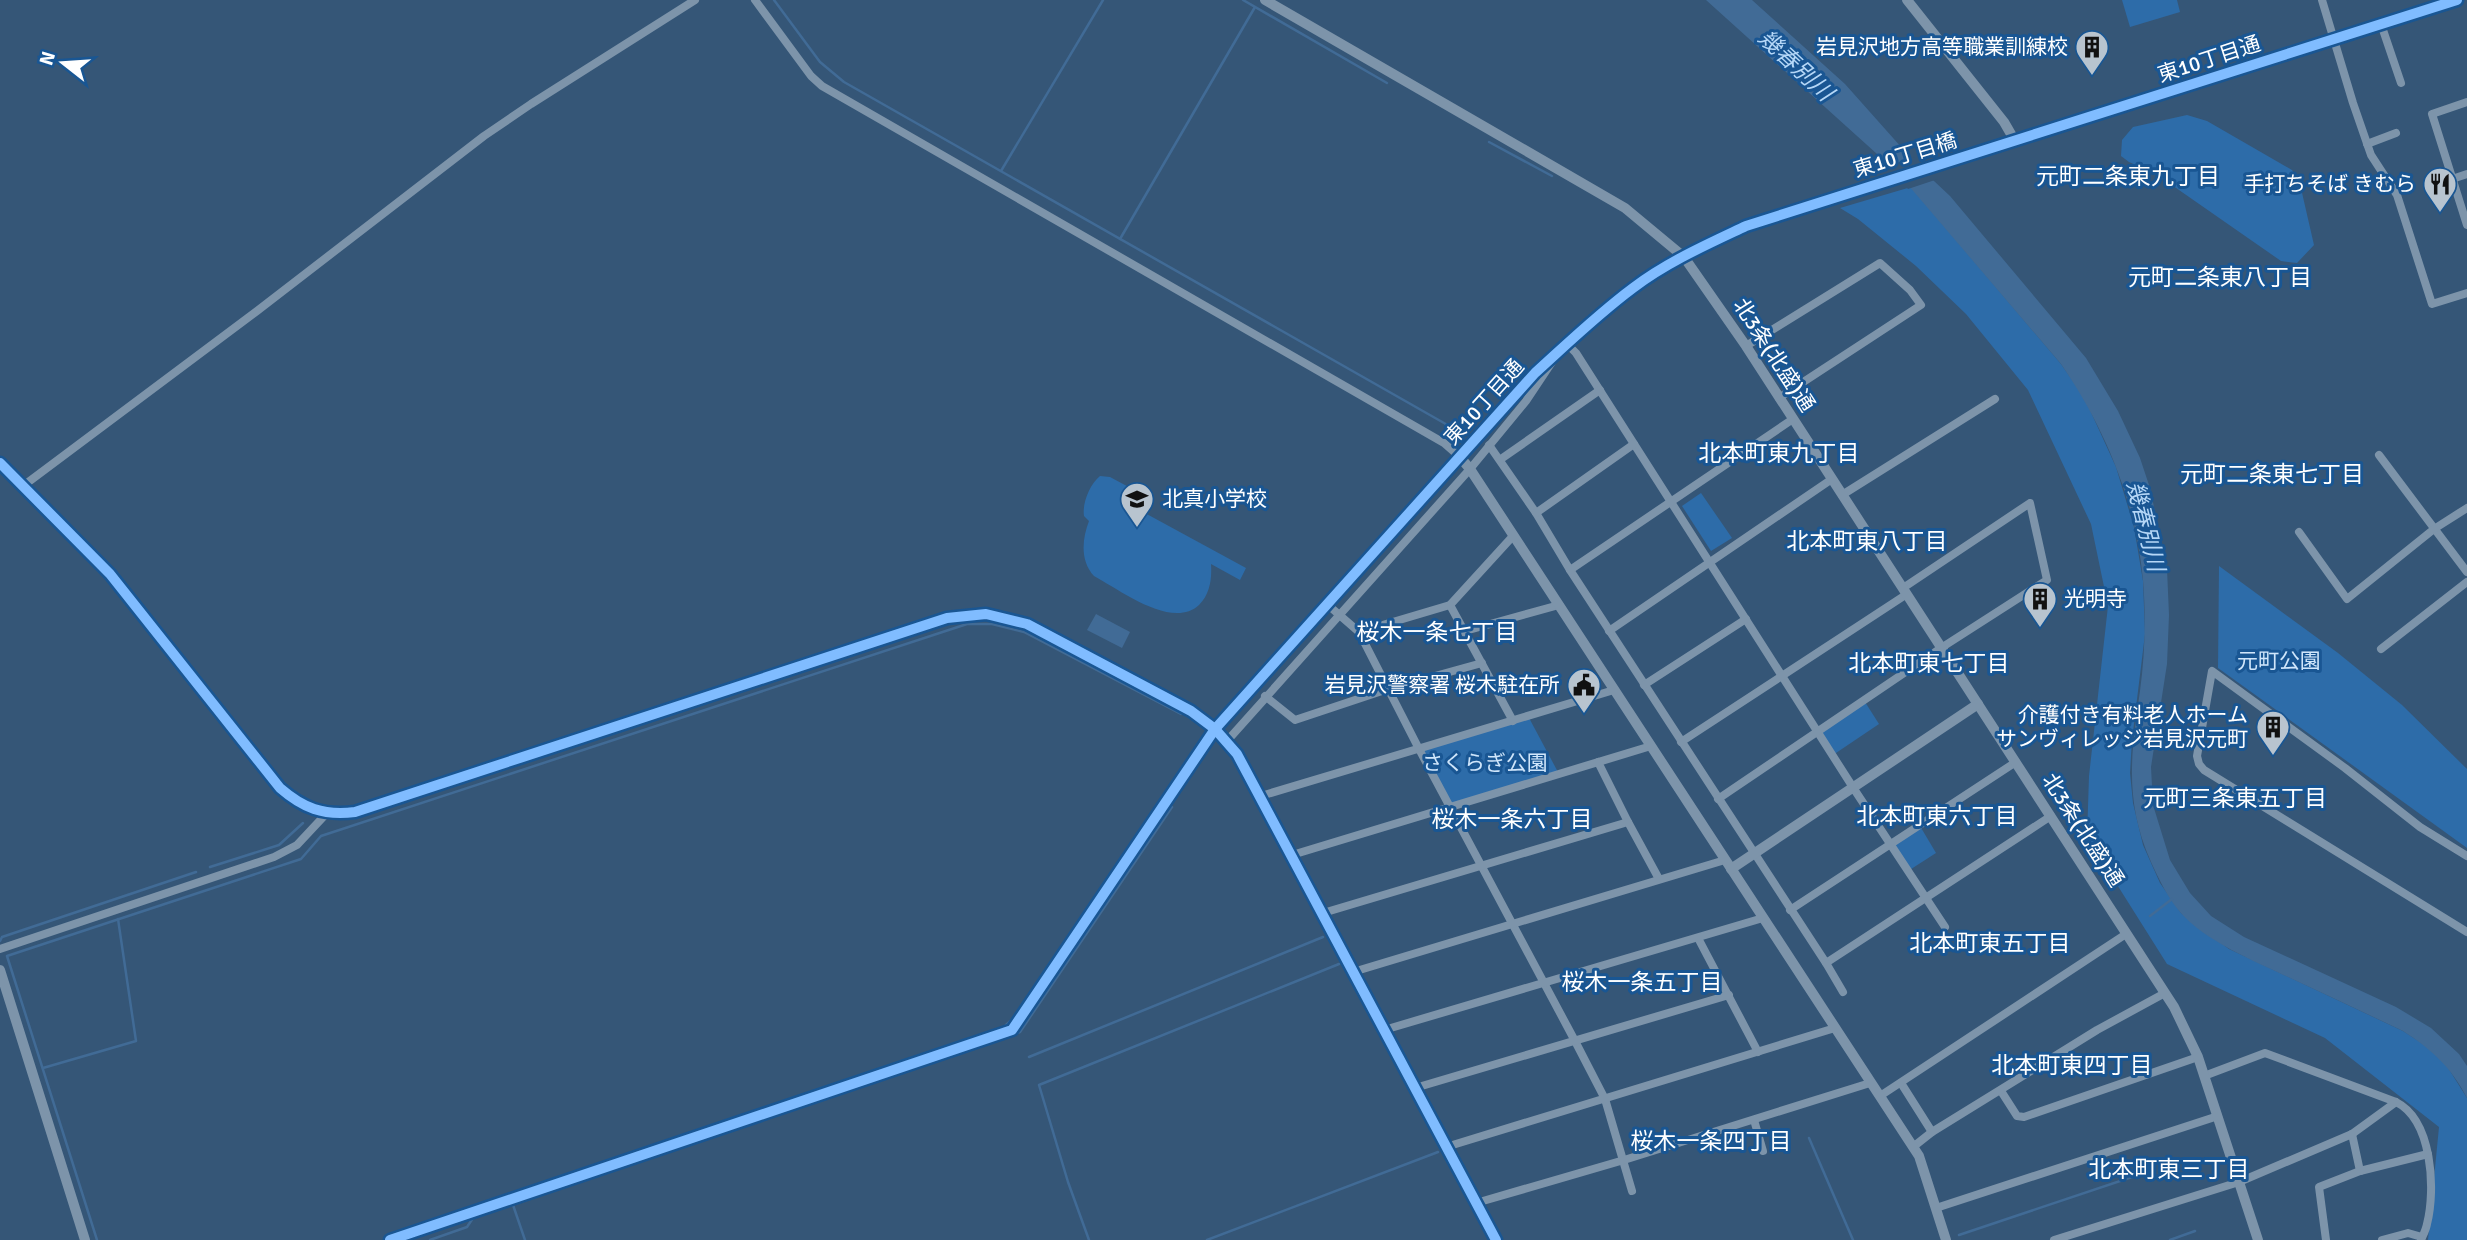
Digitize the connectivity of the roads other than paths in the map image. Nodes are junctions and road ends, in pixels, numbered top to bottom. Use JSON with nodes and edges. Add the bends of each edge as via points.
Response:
{"nodes":[{"id":1,"x":695,"y":0,"type":"edge"},
{"id":2,"x":755,"y":0,"type":"edge"},
{"id":3,"x":1265,"y":0,"type":"edge"},
{"id":4,"x":1908,"y":0,"type":"edge"},
{"id":5,"x":2322,"y":0,"type":"edge"},
{"id":6,"x":2458,"y":0,"type":"edge"},
{"id":7,"x":2381,"y":24,"type":"junction"},
{"id":8,"x":2335,"y":39,"type":"junction"},
{"id":9,"x":2401,"y":83,"type":"dead end"},
{"id":10,"x":2467,"y":102,"type":"edge"},
{"id":11,"x":2396,"y":133,"type":"dead end"},
{"id":12,"x":2015,"y":141,"type":"junction"},
{"id":13,"x":2367,"y":144,"type":"junction"},
{"id":14,"x":1973,"y":154,"type":"joint"},
{"id":15,"x":2467,"y":174,"type":"edge"},
{"id":16,"x":2452,"y":179,"type":"junction"},
{"id":17,"x":1849,"y":193,"type":"joint"},
{"id":18,"x":2467,"y":225,"type":"edge"},
{"id":19,"x":1684,"y":257,"type":"junction"},
{"id":20,"x":2467,"y":293,"type":"edge"},
{"id":21,"x":1567,"y":344,"type":"junction"},
{"id":22,"x":1746,"y":346,"type":"junction"},
{"id":23,"x":1557,"y":353,"type":"junction"},
{"id":24,"x":1600,"y":390,"type":"junction"},
{"id":25,"x":1779,"y":398,"type":"junction"},
{"id":26,"x":1995,"y":399,"type":"dead end"},
{"id":27,"x":1793,"y":419,"type":"junction"},
{"id":28,"x":1634,"y":444,"type":"junction"},
{"id":29,"x":1489,"y":445,"type":"junction"},
{"id":30,"x":2379,"y":455,"type":"dead end"},
{"id":31,"x":1460,"y":457,"type":"junction"},
{"id":32,"x":1500,"y":459,"type":"junction"},
{"id":33,"x":0,"y":463,"type":"edge"},
{"id":34,"x":1470,"y":469,"type":"junction"},
{"id":35,"x":1832,"y":479,"type":"junction"},
{"id":36,"x":23,"y":486,"type":"junction"},
{"id":37,"x":1842,"y":495,"type":"junction"},
{"id":38,"x":1671,"y":502,"type":"junction"},
{"id":39,"x":2467,"y":508,"type":"edge"},
{"id":40,"x":1536,"y":513,"type":"junction"},
{"id":41,"x":2434,"y":529,"type":"junction"},
{"id":42,"x":2299,"y":533,"type":"dead end"},
{"id":43,"x":1513,"y":536,"type":"junction"},
{"id":44,"x":1710,"y":563,"type":"junction"},
{"id":45,"x":1570,"y":570,"type":"junction"},
{"id":46,"x":2467,"y":572,"type":"edge"},
{"id":47,"x":2467,"y":582,"type":"edge"},
{"id":48,"x":1905,"y":591,"type":"junction"},
{"id":49,"x":1450,"y":605,"type":"junction"},
{"id":50,"x":1559,"y":605,"type":"junction"},
{"id":51,"x":1328,"y":606,"type":"junction"},
{"id":52,"x":1338,"y":614,"type":"junction"},
{"id":53,"x":1746,"y":619,"type":"junction"},
{"id":54,"x":1465,"y":631,"type":"junction"},
{"id":55,"x":1609,"y":631,"type":"junction"},
{"id":56,"x":1359,"y":632,"type":"junction"},
{"id":57,"x":1941,"y":648,"type":"junction"},
{"id":58,"x":2381,"y":649,"type":"dead end"},
{"id":59,"x":1482,"y":663,"type":"junction"},
{"id":60,"x":1782,"y":676,"type":"junction"},
{"id":61,"x":1644,"y":685,"type":"junction"},
{"id":62,"x":1388,"y":689,"type":"junction"},
{"id":63,"x":1614,"y":690,"type":"junction"},
{"id":64,"x":1265,"y":696,"type":"junction"},
{"id":65,"x":1978,"y":704,"type":"junction"},
{"id":66,"x":1513,"y":721,"type":"junction"},
{"id":67,"x":1215,"y":729,"type":"junction"},
{"id":68,"x":1817,"y":732,"type":"junction"},
{"id":69,"x":1227,"y":741,"type":"junction"},
{"id":70,"x":1681,"y":742,"type":"junction"},
{"id":71,"x":1651,"y":746,"type":"junction"},
{"id":72,"x":1419,"y":749,"type":"junction"},
{"id":73,"x":1598,"y":762,"type":"junction"},
{"id":74,"x":2015,"y":762,"type":"junction"},
{"id":75,"x":1854,"y":789,"type":"junction"},
{"id":76,"x":1261,"y":796,"type":"junction"},
{"id":77,"x":1718,"y":799,"type":"junction"},
{"id":78,"x":1450,"y":807,"type":"junction"},
{"id":79,"x":326,"y":814,"type":"junction"},
{"id":80,"x":2051,"y":816,"type":"junction"},
{"id":81,"x":1628,"y":822,"type":"junction"},
{"id":82,"x":1891,"y":844,"type":"junction"},
{"id":83,"x":1753,"y":854,"type":"junction"},
{"id":84,"x":1292,"y":855,"type":"junction"},
{"id":85,"x":2467,"y":856,"type":"edge"},
{"id":86,"x":1728,"y":864,"type":"junction"},
{"id":87,"x":1482,"y":865,"type":"junction"},
{"id":88,"x":1659,"y":879,"type":"junction"},
{"id":89,"x":1926,"y":898,"type":"junction"},
{"id":90,"x":1790,"y":910,"type":"junction"},
{"id":91,"x":1322,"y":914,"type":"junction"},
{"id":92,"x":1763,"y":918,"type":"junction"},
{"id":93,"x":1512,"y":923,"type":"junction"},
{"id":94,"x":1945,"y":927,"type":"dead end"},
{"id":95,"x":2467,"y":932,"type":"edge"},
{"id":96,"x":2126,"y":934,"type":"junction"},
{"id":97,"x":1698,"y":938,"type":"junction"},
{"id":98,"x":0,"y":949,"type":"edge"},
{"id":99,"x":1826,"y":963,"type":"junction"},
{"id":100,"x":0,"y":970,"type":"edge"},
{"id":101,"x":1353,"y":972,"type":"junction"},
{"id":102,"x":1542,"y":982,"type":"junction"},
{"id":103,"x":1843,"y":992,"type":"dead end"},
{"id":104,"x":2165,"y":993,"type":"junction"},
{"id":105,"x":1730,"y":995,"type":"junction"},
{"id":106,"x":1835,"y":1028,"type":"junction"},
{"id":107,"x":1384,"y":1030,"type":"junction"},
{"id":108,"x":1575,"y":1041,"type":"junction"},
{"id":109,"x":1758,"y":1052,"type":"junction"},
{"id":110,"x":2198,"y":1057,"type":"junction"},
{"id":111,"x":2204,"y":1076,"type":"junction"},
{"id":112,"x":1870,"y":1083,"type":"junction"},
{"id":113,"x":1901,"y":1083,"type":"junction"},
{"id":114,"x":1415,"y":1088,"type":"junction"},
{"id":115,"x":2001,"y":1091,"type":"junction"},
{"id":116,"x":1880,"y":1096,"type":"junction"},
{"id":117,"x":1605,"y":1099,"type":"junction"},
{"id":118,"x":2396,"y":1102,"type":"junction"},
{"id":119,"x":2218,"y":1116,"type":"junction"},
{"id":120,"x":1754,"y":1120,"type":"junction"},
{"id":121,"x":1932,"y":1132,"type":"junction"},
{"id":122,"x":2352,"y":1134,"type":"junction"},
{"id":123,"x":1446,"y":1147,"type":"junction"},
{"id":124,"x":1913,"y":1147,"type":"junction"},
{"id":125,"x":1763,"y":1151,"type":"dead end"},
{"id":126,"x":2428,"y":1154,"type":"junction"},
{"id":127,"x":1624,"y":1160,"type":"junction"},
{"id":128,"x":2360,"y":1171,"type":"junction"},
{"id":129,"x":2239,"y":1182,"type":"junction"},
{"id":130,"x":1632,"y":1191,"type":"dead end"},
{"id":131,"x":1476,"y":1203,"type":"junction"},
{"id":132,"x":1936,"y":1209,"type":"junction"},
{"id":133,"x":2421,"y":1239,"type":"edge"},
{"id":134,"x":85,"y":1240,"type":"edge"},
{"id":135,"x":390,"y":1240,"type":"edge"},
{"id":136,"x":1496,"y":1240,"type":"edge"},
{"id":137,"x":1946,"y":1240,"type":"edge"},
{"id":138,"x":2054,"y":1240,"type":"edge"},
{"id":139,"x":2258,"y":1240,"type":"edge"},
{"id":140,"x":2326,"y":1240,"type":"edge"},
{"id":141,"x":2382,"y":1240,"type":"edge"}],
"edges":[{"from":1,"to":36,"type":"street","via":[[484,136]]},
{"from":2,"to":31,"type":"street","via":[[822,86],[1444,443]]},
{"from":3,"to":19,"type":"street","name":"北3条(北盛)通","via":[[1606,195]]},
{"from":4,"to":12,"type":"street"},
{"from":5,"to":8,"type":"street"},
{"from":6,"to":7,"type":"street","name":"東10丁目通"},
{"from":7,"to":8,"type":"street","name":"東10丁目通"},
{"from":7,"to":9,"type":"street"},
{"from":8,"to":12,"type":"street","name":"東10丁目通"},
{"from":8,"to":13,"type":"street"},
{"from":10,"to":16,"type":"street","via":[[2432,114]]},
{"from":11,"to":13,"type":"street"},
{"from":12,"to":14,"type":"street","name":"東10丁目通"},
{"from":13,"to":20,"type":"street","via":[[2397,195],[2432,304]]},
{"from":14,"to":17,"type":"street","name":"東10丁目橋"},
{"from":15,"to":16,"type":"street"},
{"from":16,"to":18,"type":"street"},
{"from":17,"to":19,"type":"street","name":"東10丁目通","via":[[1746,226]]},
{"from":19,"to":21,"type":"street","name":"東10丁目通","via":[[1632,288]]},
{"from":19,"to":22,"type":"street","name":"北3条(北盛)通"},
{"from":21,"to":23,"type":"street","name":"東10丁目通"},
{"from":21,"to":24,"type":"street"},
{"from":22,"to":25,"type":"street","name":"北3条(北盛)通"},
{"from":22,"to":25,"type":"street","via":[[1880,263],[1921,305]]},
{"from":23,"to":29,"type":"street","via":[[1526,401]]},
{"from":23,"to":31,"type":"street","name":"東10丁目通"},
{"from":24,"to":28,"type":"street"},
{"from":24,"to":32,"type":"street"},
{"from":25,"to":27,"type":"street","name":"北3条(北盛)通"},
{"from":26,"to":37,"type":"street"},
{"from":27,"to":35,"type":"street","name":"北3条(北盛)通"},
{"from":27,"to":38,"type":"street"},
{"from":28,"to":38,"type":"street"},
{"from":28,"to":40,"type":"street"},
{"from":29,"to":32,"type":"street"},
{"from":29,"to":34,"type":"street"},
{"from":30,"to":41,"type":"street"},
{"from":31,"to":34,"type":"street"},
{"from":31,"to":51,"type":"street","name":"東10丁目通"},
{"from":32,"to":40,"type":"street"},
{"from":33,"to":36,"type":"street"},
{"from":34,"to":43,"type":"street"},
{"from":34,"to":52,"type":"street"},
{"from":35,"to":37,"type":"street","name":"北3条(北盛)通"},
{"from":35,"to":44,"type":"street"},
{"from":36,"to":79,"type":"street","via":[[110,574],[280,788],[300,804]]},
{"from":37,"to":48,"type":"street","name":"北3条(北盛)通"},
{"from":38,"to":44,"type":"street"},
{"from":38,"to":45,"type":"street"},
{"from":39,"to":41,"type":"street"},
{"from":40,"to":45,"type":"street"},
{"from":41,"to":42,"type":"street","via":[[2347,599]]},
{"from":41,"to":46,"type":"street"},
{"from":43,"to":49,"type":"street"},
{"from":43,"to":50,"type":"street"},
{"from":44,"to":53,"type":"street"},
{"from":44,"to":55,"type":"street"},
{"from":45,"to":55,"type":"street"},
{"from":47,"to":58,"type":"street"},
{"from":48,"to":57,"type":"street","name":"北3条(北盛)通"},
{"from":48,"to":57,"type":"street","via":[[2030,503],[2047,580]]},
{"from":48,"to":60,"type":"street"},
{"from":49,"to":54,"type":"street"},
{"from":49,"to":56,"type":"street"},
{"from":50,"to":54,"type":"street"},
{"from":50,"to":63,"type":"street"},
{"from":51,"to":52,"type":"street"},
{"from":51,"to":67,"type":"street","name":"東10丁目通"},
{"from":52,"to":56,"type":"street"},
{"from":52,"to":64,"type":"street"},
{"from":53,"to":60,"type":"street"},
{"from":53,"to":61,"type":"street"},
{"from":54,"to":59,"type":"street"},
{"from":55,"to":61,"type":"street"},
{"from":56,"to":62,"type":"street"},
{"from":57,"to":65,"type":"street","name":"北3条(北盛)通"},
{"from":57,"to":68,"type":"street"},
{"from":59,"to":62,"type":"street"},
{"from":59,"to":66,"type":"street"},
{"from":60,"to":68,"type":"street"},
{"from":60,"to":70,"type":"street"},
{"from":61,"to":70,"type":"street"},
{"from":62,"to":64,"type":"street","via":[[1295,720]]},
{"from":62,"to":72,"type":"street"},
{"from":63,"to":66,"type":"street"},
{"from":63,"to":71,"type":"street"},
{"from":64,"to":69,"type":"street"},
{"from":65,"to":74,"type":"street","name":"北3条(北盛)通"},
{"from":65,"to":75,"type":"street"},
{"from":66,"to":72,"type":"street"},
{"from":67,"to":69,"type":"street"},
{"from":67,"to":79,"type":"street","via":[[1191,711],[1027,624],[986,614],[967,615],[355,812]]},
{"from":67,"to":135,"type":"street","name":"東10丁目通","via":[[1012,1030]]},
{"from":68,"to":75,"type":"street"},
{"from":68,"to":77,"type":"street"},
{"from":69,"to":76,"type":"street"},
{"from":70,"to":77,"type":"street"},
{"from":71,"to":73,"type":"street"},
{"from":71,"to":86,"type":"street"},
{"from":72,"to":76,"type":"street"},
{"from":72,"to":78,"type":"street"},
{"from":73,"to":78,"type":"street"},
{"from":73,"to":81,"type":"street"},
{"from":74,"to":80,"type":"street","name":"北3条(北盛)通"},
{"from":74,"to":82,"type":"street"},
{"from":75,"to":82,"type":"street"},
{"from":75,"to":83,"type":"street"},
{"from":76,"to":84,"type":"street"},
{"from":77,"to":83,"type":"street"},
{"from":78,"to":84,"type":"street"},
{"from":78,"to":87,"type":"street"},
{"from":79,"to":98,"type":"street","via":[[297,845],[274,857]]},
{"from":80,"to":89,"type":"street"},
{"from":80,"to":96,"type":"street","name":"北3条(北盛)通"},
{"from":81,"to":87,"type":"street"},
{"from":81,"to":88,"type":"street"},
{"from":82,"to":89,"type":"street"},
{"from":82,"to":90,"type":"street"},
{"from":83,"to":86,"type":"street"},
{"from":83,"to":90,"type":"street"},
{"from":84,"to":91,"type":"street"},
{"from":85,"to":95,"type":"street","via":[[2420,827],[2212,671],[2197,756],[2204,770]]},
{"from":86,"to":88,"type":"street"},
{"from":86,"to":92,"type":"street"},
{"from":87,"to":91,"type":"street"},
{"from":87,"to":93,"type":"street"},
{"from":88,"to":93,"type":"street"},
{"from":89,"to":94,"type":"street"},
{"from":89,"to":99,"type":"street"},
{"from":90,"to":99,"type":"street"},
{"from":91,"to":101,"type":"street"},
{"from":92,"to":97,"type":"street"},
{"from":92,"to":106,"type":"street"},
{"from":93,"to":101,"type":"street"},
{"from":93,"to":102,"type":"street"},
{"from":96,"to":104,"type":"street","name":"北3条(北盛)通"},
{"from":96,"to":113,"type":"street"},
{"from":97,"to":102,"type":"street"},
{"from":97,"to":105,"type":"street"},
{"from":99,"to":103,"type":"street"},
{"from":100,"to":134,"type":"street"},
{"from":101,"to":107,"type":"street"},
{"from":102,"to":107,"type":"street"},
{"from":102,"to":108,"type":"street"},
{"from":104,"to":110,"type":"street","name":"北3条(北盛)通"},
{"from":104,"to":115,"type":"street"},
{"from":105,"to":108,"type":"street"},
{"from":105,"to":109,"type":"street"},
{"from":106,"to":109,"type":"street"},
{"from":106,"to":112,"type":"street"},
{"from":107,"to":114,"type":"street"},
{"from":108,"to":114,"type":"street"},
{"from":108,"to":117,"type":"street"},
{"from":109,"to":117,"type":"street"},
{"from":110,"to":111,"type":"street","name":"北3条(北盛)通"},
{"from":110,"to":115,"type":"street","via":[[2024,1117],[2017,1116]]},
{"from":111,"to":118,"type":"street","via":[[2265,1052]]},
{"from":111,"to":119,"type":"street","name":"北3条(北盛)通"},
{"from":112,"to":116,"type":"street"},
{"from":112,"to":120,"type":"street"},
{"from":113,"to":116,"type":"street"},
{"from":113,"to":121,"type":"street"},
{"from":114,"to":123,"type":"street"},
{"from":115,"to":121,"type":"street"},
{"from":116,"to":124,"type":"street"},
{"from":117,"to":123,"type":"street"},
{"from":117,"to":127,"type":"street"},
{"from":118,"to":122,"type":"street"},
{"from":118,"to":126,"type":"street","via":[[2409,1110]]},
{"from":119,"to":129,"type":"street","name":"北3条(北盛)通"},
{"from":119,"to":132,"type":"street"},
{"from":120,"to":125,"type":"street"},
{"from":120,"to":127,"type":"street"},
{"from":121,"to":124,"type":"street"},
{"from":122,"to":128,"type":"street"},
{"from":122,"to":129,"type":"street"},
{"from":123,"to":131,"type":"street"},
{"from":124,"to":132,"type":"street"},
{"from":126,"to":128,"type":"street"},
{"from":126,"to":133,"type":"street","via":[[2431,1187]]},
{"from":127,"to":130,"type":"street"},
{"from":127,"to":131,"type":"street"},
{"from":128,"to":140,"type":"street","via":[[2319,1186]]},
{"from":129,"to":138,"type":"street"},
{"from":129,"to":139,"type":"street","name":"北3条(北盛)通"},
{"from":131,"to":136,"type":"street"},
{"from":132,"to":137,"type":"street"},
{"from":133,"to":141,"type":"street","via":[[2408,1233]]}]}
